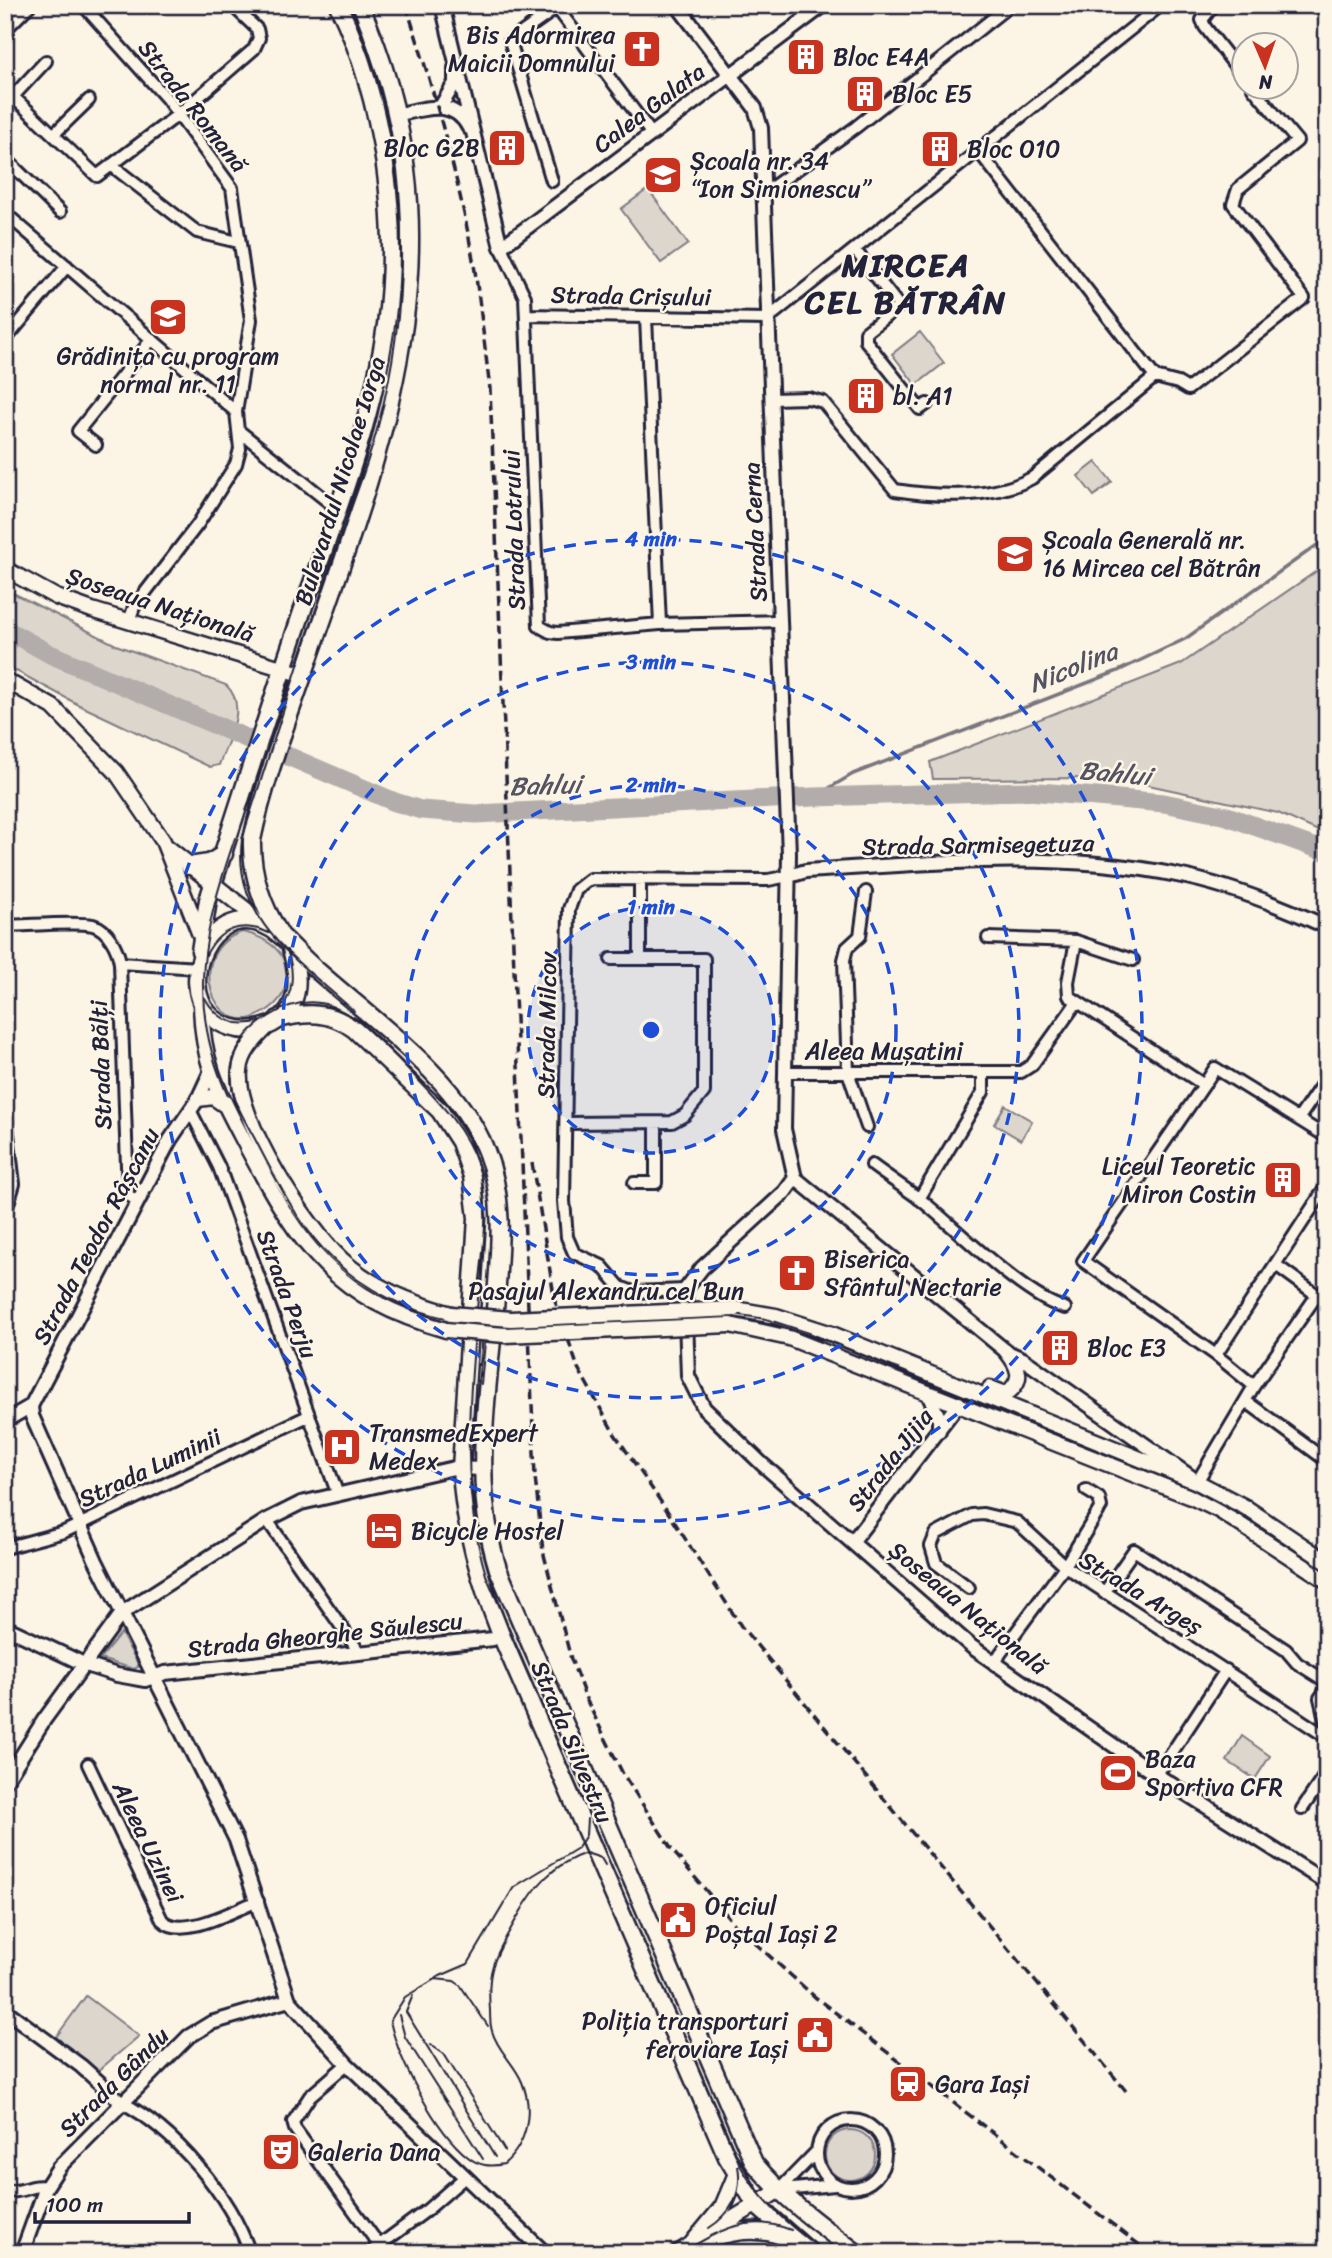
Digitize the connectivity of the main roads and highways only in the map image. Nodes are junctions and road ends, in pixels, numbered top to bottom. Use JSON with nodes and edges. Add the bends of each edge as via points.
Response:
{"nodes":[{"id":1,"x":338,"y":5,"type":"edge"},
{"id":2,"x":360,"y":5,"type":"edge"},
{"id":3,"x":5,"y":569,"type":"edge"},
{"id":4,"x":284,"y":668,"type":"junction"},
{"id":5,"x":304,"y":675,"type":"junction"},
{"id":6,"x":5,"y":680,"type":"edge"},
{"id":7,"x":166,"y":846,"type":"junction"},
{"id":8,"x":223,"y":854,"type":"junction"},
{"id":9,"x":189,"y":866,"type":"junction"},
{"id":10,"x":214,"y":883,"type":"junction"},
{"id":11,"x":256,"y":922,"type":"junction"},
{"id":12,"x":200,"y":935,"type":"junction"},
{"id":13,"x":286,"y":940,"type":"junction"},
{"id":14,"x":199,"y":963,"type":"junction"},
{"id":15,"x":201,"y":994,"type":"junction"},
{"id":16,"x":273,"y":1023,"type":"junction"},
{"id":17,"x":194,"y":1104,"type":"road end"},
{"id":18,"x":227,"y":1107,"type":"junction"},
{"id":19,"x":1007,"y":1352,"type":"road end"},
{"id":20,"x":936,"y":1375,"type":"junction"},
{"id":21,"x":1327,"y":1562,"type":"edge"},
{"id":22,"x":1327,"y":1581,"type":"edge"},
{"id":23,"x":736,"y":2176,"type":"junction"},
{"id":24,"x":779,"y":2191,"type":"junction"},
{"id":25,"x":757,"y":2205,"type":"junction"},
{"id":26,"x":694,"y":2242,"type":"junction"},
{"id":27,"x":804,"y":2248,"type":"edge"},
{"id":28,"x":677,"y":2253,"type":"edge"},
{"id":29,"x":857,"y":2253,"type":"edge"}],
"edges":[{"from":1,"to":4,"type":"main road","name":"Bulevardul Nicolae Iorga","via":[[377,125],[389,228],[386,324],[338,506]]},
{"from":2,"to":5,"type":"main road","name":"Bulevardul Nicolae Iorga","via":[[396,115],[410,218],[408,307],[402,352],[376,457]]},
{"from":3,"to":4,"type":"main road","name":"Șoseaua Națională","via":[[56,597]]},
{"from":4,"to":5,"type":"main road","name":"Șoseaua Națională"},
{"from":4,"to":8,"type":"main road","name":"Bulevardul Nicolae Iorga"},
{"from":5,"to":13,"type":"main road","name":"Bulevardul Nicolae Iorga","via":[[252,840],[251,859],[263,903]]},
{"from":6,"to":7,"type":"main road","via":[[53,707],[97,750],[145,810]]},
{"from":7,"to":9,"type":"main road"},
{"from":7,"to":12,"type":"main road"},
{"from":8,"to":9,"type":"main road","via":[[209,863]]},
{"from":8,"to":10,"type":"main road"},
{"from":9,"to":10,"type":"main road"},
{"from":10,"to":11,"type":"main road"},
{"from":10,"to":12,"type":"main road"},
{"from":11,"to":13,"type":"main road"},
{"from":11,"to":14,"type":"main road","via":[[226,926],[208,940]]},
{"from":12,"to":14,"type":"main road"},
{"from":13,"to":16,"type":"main road","via":[[296,966],[296,989],[290,1006]]},
{"from":13,"to":24,"type":"main road","name":"Strada Silvestru","via":[[429,1070],[475,1126],[498,1190],[498,1270],[482,1469],[490,1544],[513,1608],[747,2148]]},
{"from":14,"to":15,"type":"main road"},
{"from":15,"to":16,"type":"main road","via":[[205,1008],[219,1023],[239,1030]]},
{"from":15,"to":18,"type":"main road","name":"Pasajul Alexandru cel Bun","via":[[201,1036],[210,1073]]},
{"from":16,"to":20,"type":"main road","name":"Pasajul Alexandru cel Bun","bridge":true,"via":[[254,1039],[240,1069],[242,1099],[313,1229],[343,1261],[402,1298],[451,1314],[490,1319],[735,1309],[832,1334]]},
{"from":16,"to":23,"type":"main road","name":"Strada Silvestru","via":[[308,1013],[341,1020],[440,1111],[460,1142],[472,1176],[477,1218],[461,1468],[469,1542],[501,1635]]},
{"from":17,"to":18,"type":"main road","via":[[213,1097]]},
{"from":18,"to":22,"type":"main road","name":"Pasajul Alexandru cel Bun","bridge":true,"via":[[282,1213],[310,1251],[350,1288],[396,1314],[446,1330],[484,1335],[730,1325],[789,1338],[1191,1497]]},
{"from":19,"to":20,"type":"main road","via":[[1020,1375],[1015,1388],[1006,1394],[951,1373]]},
{"from":20,"to":21,"type":"main road","via":[[1197,1482],[1245,1507]]},
{"from":23,"to":25,"type":"main road","name":"Strada Silvestru"},
{"from":23,"to":26,"type":"main road","via":[[723,2207]]},
{"from":24,"to":25,"type":"main road"},
{"from":24,"to":29,"type":"main road","name":"Strada Silvestru"},
{"from":25,"to":26,"type":"main road"},
{"from":25,"to":27,"type":"main road","name":"Strada Silvestru"},
{"from":26,"to":27,"type":"main road","via":[[761,2229]]},
{"from":26,"to":28,"type":"main road"}]}
